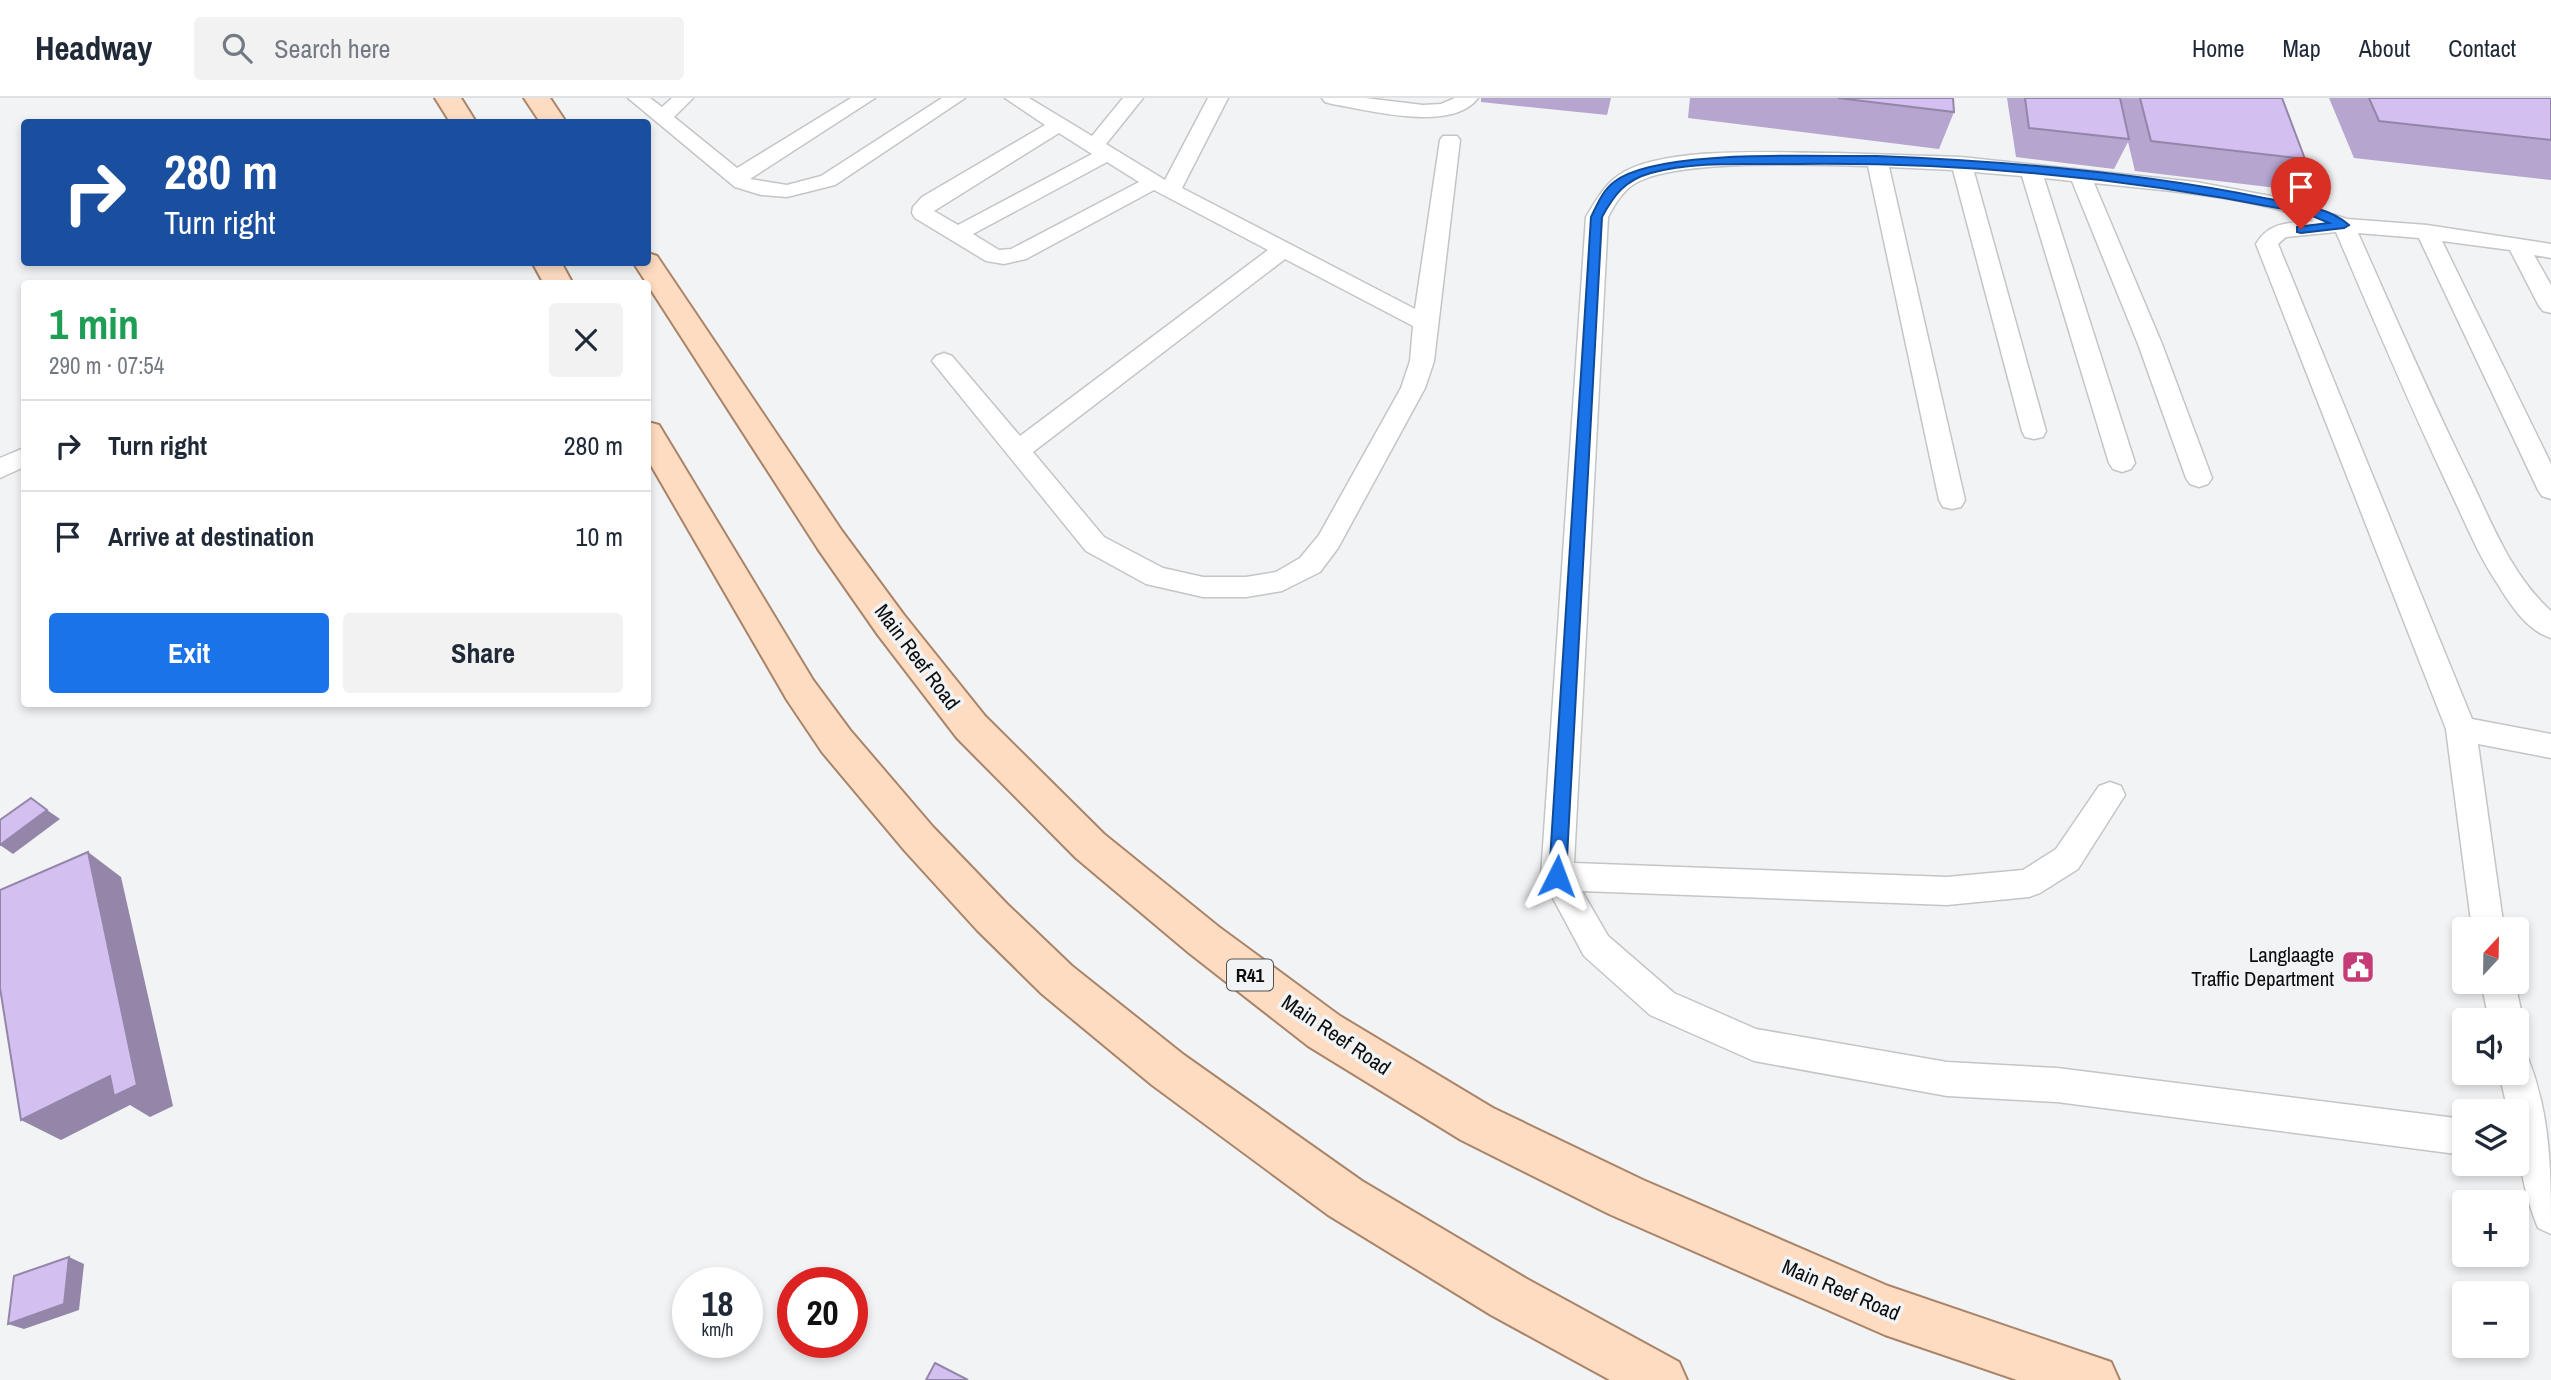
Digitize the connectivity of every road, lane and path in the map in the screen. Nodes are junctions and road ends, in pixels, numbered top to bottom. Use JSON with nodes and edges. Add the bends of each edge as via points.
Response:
{"nodes":[{"id":1,"x":448,"y":98,"type":"edge"},
{"id":2,"x":537,"y":98,"type":"edge"},
{"id":3,"x":638,"y":98,"type":"edge"},
{"id":4,"x":683,"y":98,"type":"edge"},
{"id":5,"x":865,"y":98,"type":"edge"},
{"id":6,"x":955,"y":98,"type":"edge"},
{"id":7,"x":1133,"y":98,"type":"edge"},
{"id":8,"x":1218,"y":98,"type":"edge"},
{"id":9,"x":1332,"y":98,"type":"edge"},
{"id":10,"x":1468,"y":98,"type":"edge"},
{"id":11,"x":1022,"y":99,"type":"edge"},
{"id":12,"x":662,"y":118,"type":"junction"},
{"id":13,"x":461,"y":119,"type":"edge"},
{"id":14,"x":551,"y":119,"type":"edge"},
{"id":15,"x":1059,"y":125,"type":"junction"},
{"id":16,"x":1450,"y":140,"type":"dead end"},
{"id":17,"x":1100,"y":150,"type":"junction"},
{"id":18,"x":1877,"y":160,"type":"junction"},
{"id":19,"x":1961,"y":163,"type":"junction"},
{"id":20,"x":2031,"y":170,"type":"junction"},
{"id":21,"x":2080,"y":175,"type":"junction"},
{"id":22,"x":736,"y":178,"type":"junction"},
{"id":23,"x":1162,"y":186,"type":"junction"},
{"id":24,"x":2344,"y":225,"type":"junction"},
{"id":25,"x":2427,"y":232,"type":"junction"},
{"id":26,"x":957,"y":234,"type":"junction"},
{"id":27,"x":2518,"y":245,"type":"junction"},
{"id":28,"x":1283,"y":250,"type":"junction"},
{"id":29,"x":2551,"y":251,"type":"edge"},
{"id":30,"x":650,"y":266,"type":"edge"},
{"id":31,"x":2551,"y":306,"type":"edge"},
{"id":32,"x":1425,"y":323,"type":"junction"},
{"id":33,"x":944,"y":361,"type":"dead end"},
{"id":34,"x":2034,"y":430,"type":"dead end"},
{"id":35,"x":651,"y":438,"type":"edge"},
{"id":36,"x":1018,"y":450,"type":"junction"},
{"id":37,"x":21,"y":458,"type":"edge"},
{"id":38,"x":2122,"y":463,"type":"dead end"},
{"id":39,"x":0,"y":469,"type":"edge"},
{"id":40,"x":2199,"y":478,"type":"dead end"},
{"id":41,"x":2551,"y":490,"type":"edge"},
{"id":42,"x":1952,"y":500,"type":"dead end"},
{"id":43,"x":2551,"y":627,"type":"edge"},
{"id":44,"x":2461,"y":729,"type":"junction"},
{"id":45,"x":2551,"y":746,"type":"edge"},
{"id":46,"x":2110,"y":795,"type":"dead end"},
{"id":47,"x":1557,"y":876,"type":"junction"},
{"id":48,"x":2486,"y":917,"type":"edge"},
{"id":49,"x":2452,"y":1135,"type":"edge"},
{"id":50,"x":2529,"y":1155,"type":"edge"},
{"id":51,"x":2551,"y":1215,"type":"edge"},
{"id":52,"x":1661,"y":1380,"type":"edge"},
{"id":53,"x":2093,"y":1380,"type":"edge"}],
"edges":[{"from":1,"to":13,"type":"main road"},
{"from":2,"to":14,"type":"main road"},
{"from":3,"to":12,"type":"lane"},
{"from":4,"to":12,"type":"lane"},
{"from":5,"to":22,"type":"lane"},
{"from":6,"to":22,"type":"lane","via":[[828,181],[787,191],[761,189]]},
{"from":7,"to":17,"type":"lane"},
{"from":8,"to":23,"type":"lane"},
{"from":9,"to":10,"type":"lane","via":[[1437,111],[1457,107]]},
{"from":11,"to":15,"type":"lane"},
{"from":12,"to":22,"type":"lane"},
{"from":15,"to":17,"type":"lane"},
{"from":15,"to":26,"type":"lane","via":[[923,207],[923,213]]},
{"from":16,"to":32,"type":"lane"},
{"from":17,"to":23,"type":"lane"},
{"from":17,"to":26,"type":"lane"},
{"from":18,"to":19,"type":"lane"},
{"from":18,"to":42,"type":"lane"},
{"from":18,"to":47,"type":"lane","via":[[1707,162],[1661,167],[1619,183],[1597,217]]},
{"from":19,"to":20,"type":"lane"},
{"from":19,"to":34,"type":"lane"},
{"from":20,"to":21,"type":"lane"},
{"from":20,"to":38,"type":"lane"},
{"from":21,"to":24,"type":"lane","via":[[2280,203]]},
{"from":21,"to":40,"type":"lane"},
{"from":23,"to":26,"type":"lane","via":[[1018,254],[994,256]]},
{"from":23,"to":28,"type":"lane"},
{"from":24,"to":25,"type":"lane"},
{"from":24,"to":43,"type":"lane","via":[[2434,433],[2493,554],[2533,613]]},
{"from":24,"to":44,"type":"lane","via":[[2280,231],[2267,244]]},
{"from":25,"to":27,"type":"lane"},
{"from":25,"to":41,"type":"lane"},
{"from":27,"to":29,"type":"lane"},
{"from":27,"to":31,"type":"lane"},
{"from":28,"to":32,"type":"lane"},
{"from":28,"to":36,"type":"lane"},
{"from":30,"to":53,"type":"main road","name":"Main Reef Road","number":"R41","via":[[830,540],[971,727],[1090,846],[1203,940],[1324,1031],[1477,1124],[1626,1197],[1885,1310]]},
{"from":32,"to":36,"type":"lane","via":[[1422,361],[1413,388],[1329,541],[1310,565],[1282,581],[1203,587],[1156,577],[1095,544]]},
{"from":33,"to":36,"type":"lane"},
{"from":35,"to":52,"type":"main road","via":[[800,690],[836,741],[919,839],[1056,980],[1168,1070],[1345,1198],[1508,1297]]},
{"from":37,"to":39,"type":"lane"},
{"from":44,"to":45,"type":"lane"},
{"from":44,"to":48,"type":"lane"},
{"from":46,"to":47,"type":"lane","via":[[2067,859],[2029,883],[1947,891]]},
{"from":47,"to":49,"type":"lane","via":[[1596,946],[1662,1004],[1754,1045],[1947,1079],[2057,1085]]},
{"from":50,"to":51,"type":"lane"}]}
